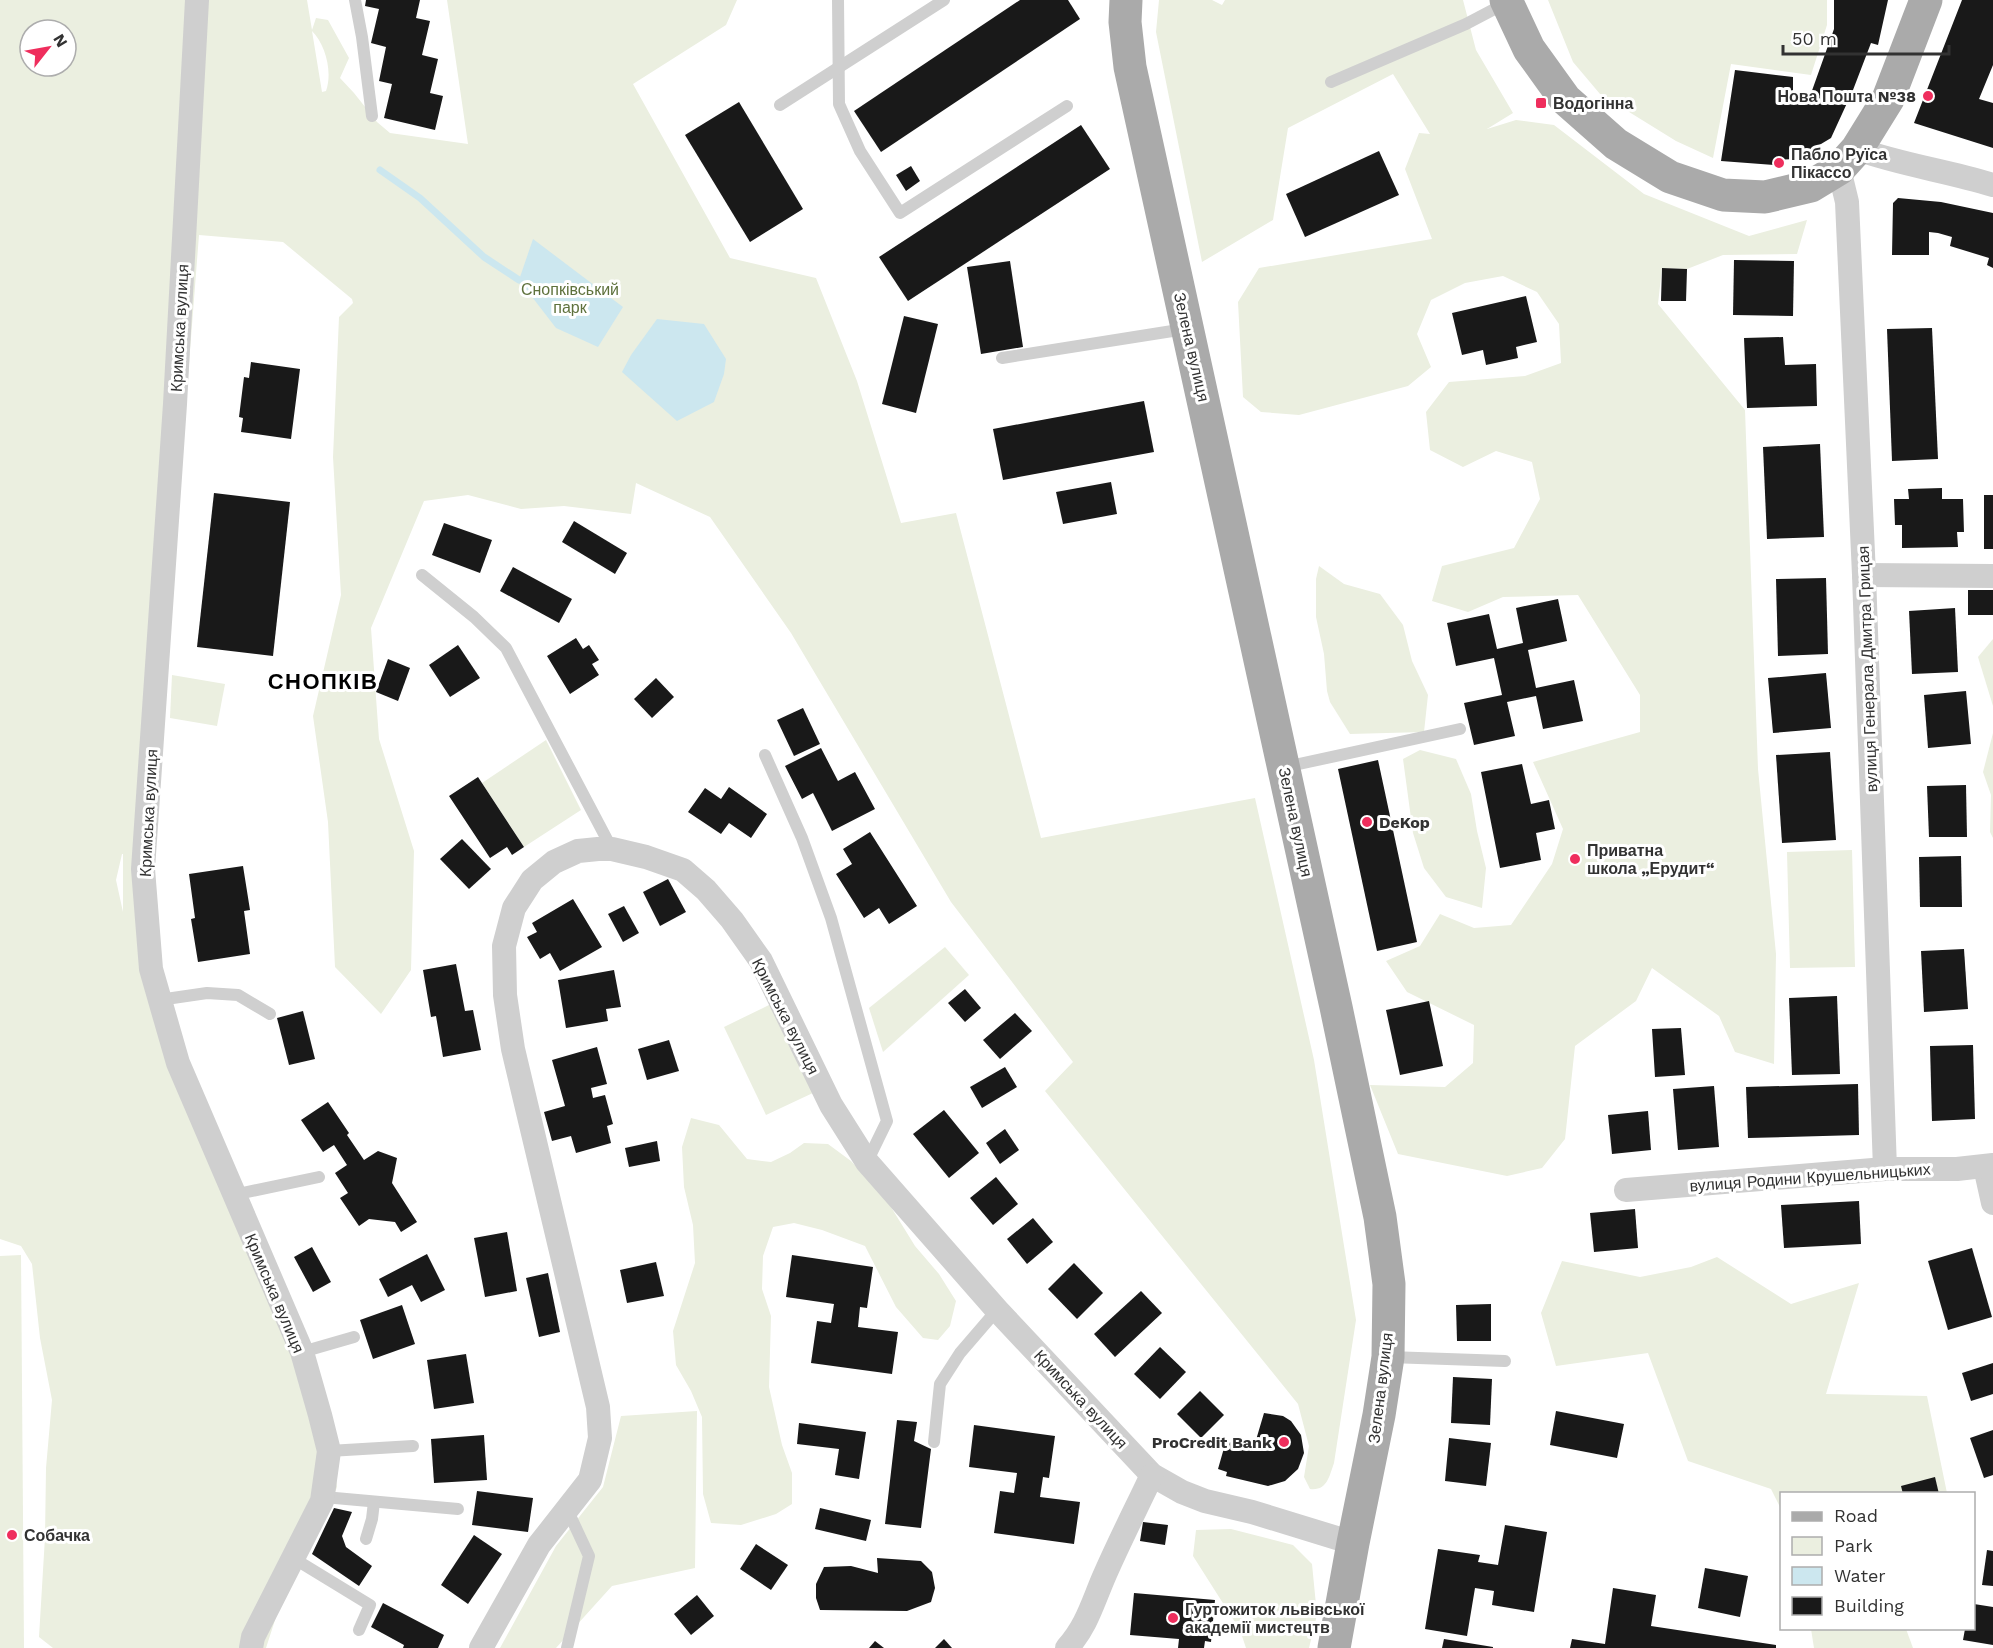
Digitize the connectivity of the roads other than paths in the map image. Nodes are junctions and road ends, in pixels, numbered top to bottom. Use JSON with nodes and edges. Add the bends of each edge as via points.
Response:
{"nodes":[{"id":1,"x":197,"y":0,"type":"edge"},
{"id":2,"x":355,"y":0,"type":"edge"},
{"id":3,"x":838,"y":0,"type":"edge"},
{"id":4,"x":944,"y":0,"type":"edge"},
{"id":5,"x":1126,"y":0,"type":"edge"},
{"id":6,"x":1926,"y":0,"type":"edge"},
{"id":7,"x":1507,"y":1,"type":"edge"},
{"id":8,"x":838,"y":68,"type":"junction"},
{"id":9,"x":1331,"y":82,"type":"dead end"},
{"id":10,"x":780,"y":105,"type":"dead end"},
{"id":11,"x":1067,"y":106,"type":"dead end"},
{"id":12,"x":372,"y":116,"type":"dead end"},
{"id":13,"x":1848,"y":159,"type":"junction"},
{"id":14,"x":1993,"y":185,"type":"edge"},
{"id":15,"x":1187,"y":328,"type":"junction"},
{"id":16,"x":1002,"y":358,"type":"dead end"},
{"id":17,"x":1864,"y":574,"type":"junction"},
{"id":18,"x":422,"y":575,"type":"dead end"},
{"id":19,"x":1993,"y":576,"type":"edge"},
{"id":20,"x":1460,"y":729,"type":"dead end"},
{"id":21,"x":765,"y":755,"type":"dead end"},
{"id":22,"x":1284,"y":767,"type":"junction"},
{"id":23,"x":612,"y":849,"type":"junction"},
{"id":24,"x":159,"y":1000,"type":"junction"},
{"id":25,"x":270,"y":1014,"type":"dead end"},
{"id":26,"x":867,"y":1162,"type":"junction"},
{"id":27,"x":1989,"y":1166,"type":"edge"},
{"id":28,"x":1885,"y":1169,"type":"junction"},
{"id":29,"x":319,"y":1177,"type":"dead end"},
{"id":30,"x":1626,"y":1190,"type":"dead end"},
{"id":31,"x":233,"y":1195,"type":"junction"},
{"id":32,"x":1993,"y":1203,"type":"edge"},
{"id":33,"x":997,"y":1310,"type":"junction"},
{"id":34,"x":354,"y":1337,"type":"dead end"},
{"id":35,"x":302,"y":1352,"type":"junction"},
{"id":36,"x":1388,"y":1357,"type":"junction"},
{"id":37,"x":1505,"y":1361,"type":"dead end"},
{"id":38,"x":934,"y":1443,"type":"dead end"},
{"id":39,"x":413,"y":1446,"type":"dead end"},
{"id":40,"x":329,"y":1451,"type":"junction"},
{"id":41,"x":1152,"y":1474,"type":"junction"},
{"id":42,"x":324,"y":1497,"type":"junction"},
{"id":43,"x":374,"y":1502,"type":"junction"},
{"id":44,"x":458,"y":1509,"type":"dead end"},
{"id":45,"x":567,"y":1509,"type":"junction"},
{"id":46,"x":366,"y":1539,"type":"dead end"},
{"id":47,"x":1353,"y":1543,"type":"junction"},
{"id":48,"x":293,"y":1557,"type":"junction"},
{"id":49,"x":359,"y":1630,"type":"dead end"},
{"id":50,"x":251,"y":1648,"type":"edge"},
{"id":51,"x":481,"y":1648,"type":"edge"},
{"id":52,"x":567,"y":1648,"type":"edge"},
{"id":53,"x":1066,"y":1648,"type":"edge"},
{"id":54,"x":1334,"y":1648,"type":"edge"}],
"edges":[{"from":1,"to":24,"type":"street","name":"Кримська вулиця","via":[[175,404],[143,869],[151,969]]},
{"from":2,"to":12,"type":"lane"},
{"from":3,"to":8,"type":"lane"},
{"from":4,"to":8,"type":"lane"},
{"from":5,"to":15,"type":"main road","name":"Зелена вулиця","via":[[1130,67]]},
{"from":6,"to":13,"type":"main road","via":[[1888,99]]},
{"from":7,"to":9,"type":"lane","via":[[1466,24]]},
{"from":7,"to":13,"type":"main road","via":[[1529,49],[1565,99],[1616,144],[1670,177],[1723,195],[1765,197],[1811,186]]},
{"from":8,"to":10,"type":"lane"},
{"from":8,"to":11,"type":"lane","via":[[839,104],[860,151],[900,213]]},
{"from":13,"to":14,"type":"street","via":[[1891,161]]},
{"from":13,"to":17,"type":"street","name":"вулиця Генерала Дмитра Грицая"},
{"from":15,"to":16,"type":"lane"},
{"from":15,"to":22,"type":"main road","name":"Зелена вулиця"},
{"from":17,"to":19,"type":"street"},
{"from":17,"to":28,"type":"street","name":"вулиця Генерала Дмитра Грицая"},
{"from":18,"to":23,"type":"lane","via":[[506,648]]},
{"from":20,"to":22,"type":"lane"},
{"from":21,"to":26,"type":"lane","via":[[802,838],[831,918],[887,1121]]},
{"from":22,"to":36,"type":"main road","name":"Зелена вулиця","via":[[1380,1217],[1389,1284]]},
{"from":23,"to":26,"type":"street","name":"Кримська вулиця","via":[[683,870],[732,920],[761,961],[831,1105]]},
{"from":23,"to":45,"type":"street","name":"Кримська вулиця","via":[[578,851],[554,861],[532,880],[514,908],[504,946],[505,994],[513,1049],[598,1407],[600,1438],[590,1480]]},
{"from":24,"to":25,"type":"lane","via":[[207,993],[238,995]]},
{"from":24,"to":31,"type":"street","name":"Кримська вулиця","via":[[178,1063]]},
{"from":26,"to":33,"type":"street","name":"Кримська вулиця"},
{"from":27,"to":28,"type":"street","name":"вулиця Родини Крушельницьких"},
{"from":27,"to":32,"type":"street"},
{"from":28,"to":30,"type":"street","name":"вулиця Родини Крушельницьких"},
{"from":29,"to":31,"type":"lane"},
{"from":31,"to":35,"type":"street","name":"Кримська вулиця"},
{"from":33,"to":38,"type":"lane","via":[[960,1353],[940,1384]]},
{"from":33,"to":41,"type":"street","name":"Кримська вулиця"},
{"from":34,"to":35,"type":"lane"},
{"from":35,"to":40,"type":"street","name":"Кримська вулиця"},
{"from":36,"to":37,"type":"lane"},
{"from":36,"to":47,"type":"main road","name":"Зелена вулиця"},
{"from":39,"to":40,"type":"lane"},
{"from":40,"to":42,"type":"street","name":"Кримська вулиця"},
{"from":41,"to":47,"type":"street","name":"Кримська вулиця","via":[[1205,1501],[1253,1506]]},
{"from":41,"to":53,"type":"street","via":[[1093,1609]]},
{"from":42,"to":43,"type":"lane"},
{"from":42,"to":48,"type":"street","name":"Кримська вулиця"},
{"from":43,"to":44,"type":"lane"},
{"from":43,"to":46,"type":"lane"},
{"from":45,"to":51,"type":"street","name":"Кримська вулиця","via":[[539,1545]]},
{"from":45,"to":52,"type":"lane","via":[[589,1556]]},
{"from":47,"to":54,"type":"main road","name":"Зелена вулиця"},
{"from":48,"to":49,"type":"lane","via":[[370,1605]]},
{"from":48,"to":50,"type":"street","name":"Кримська вулиця"}]}
